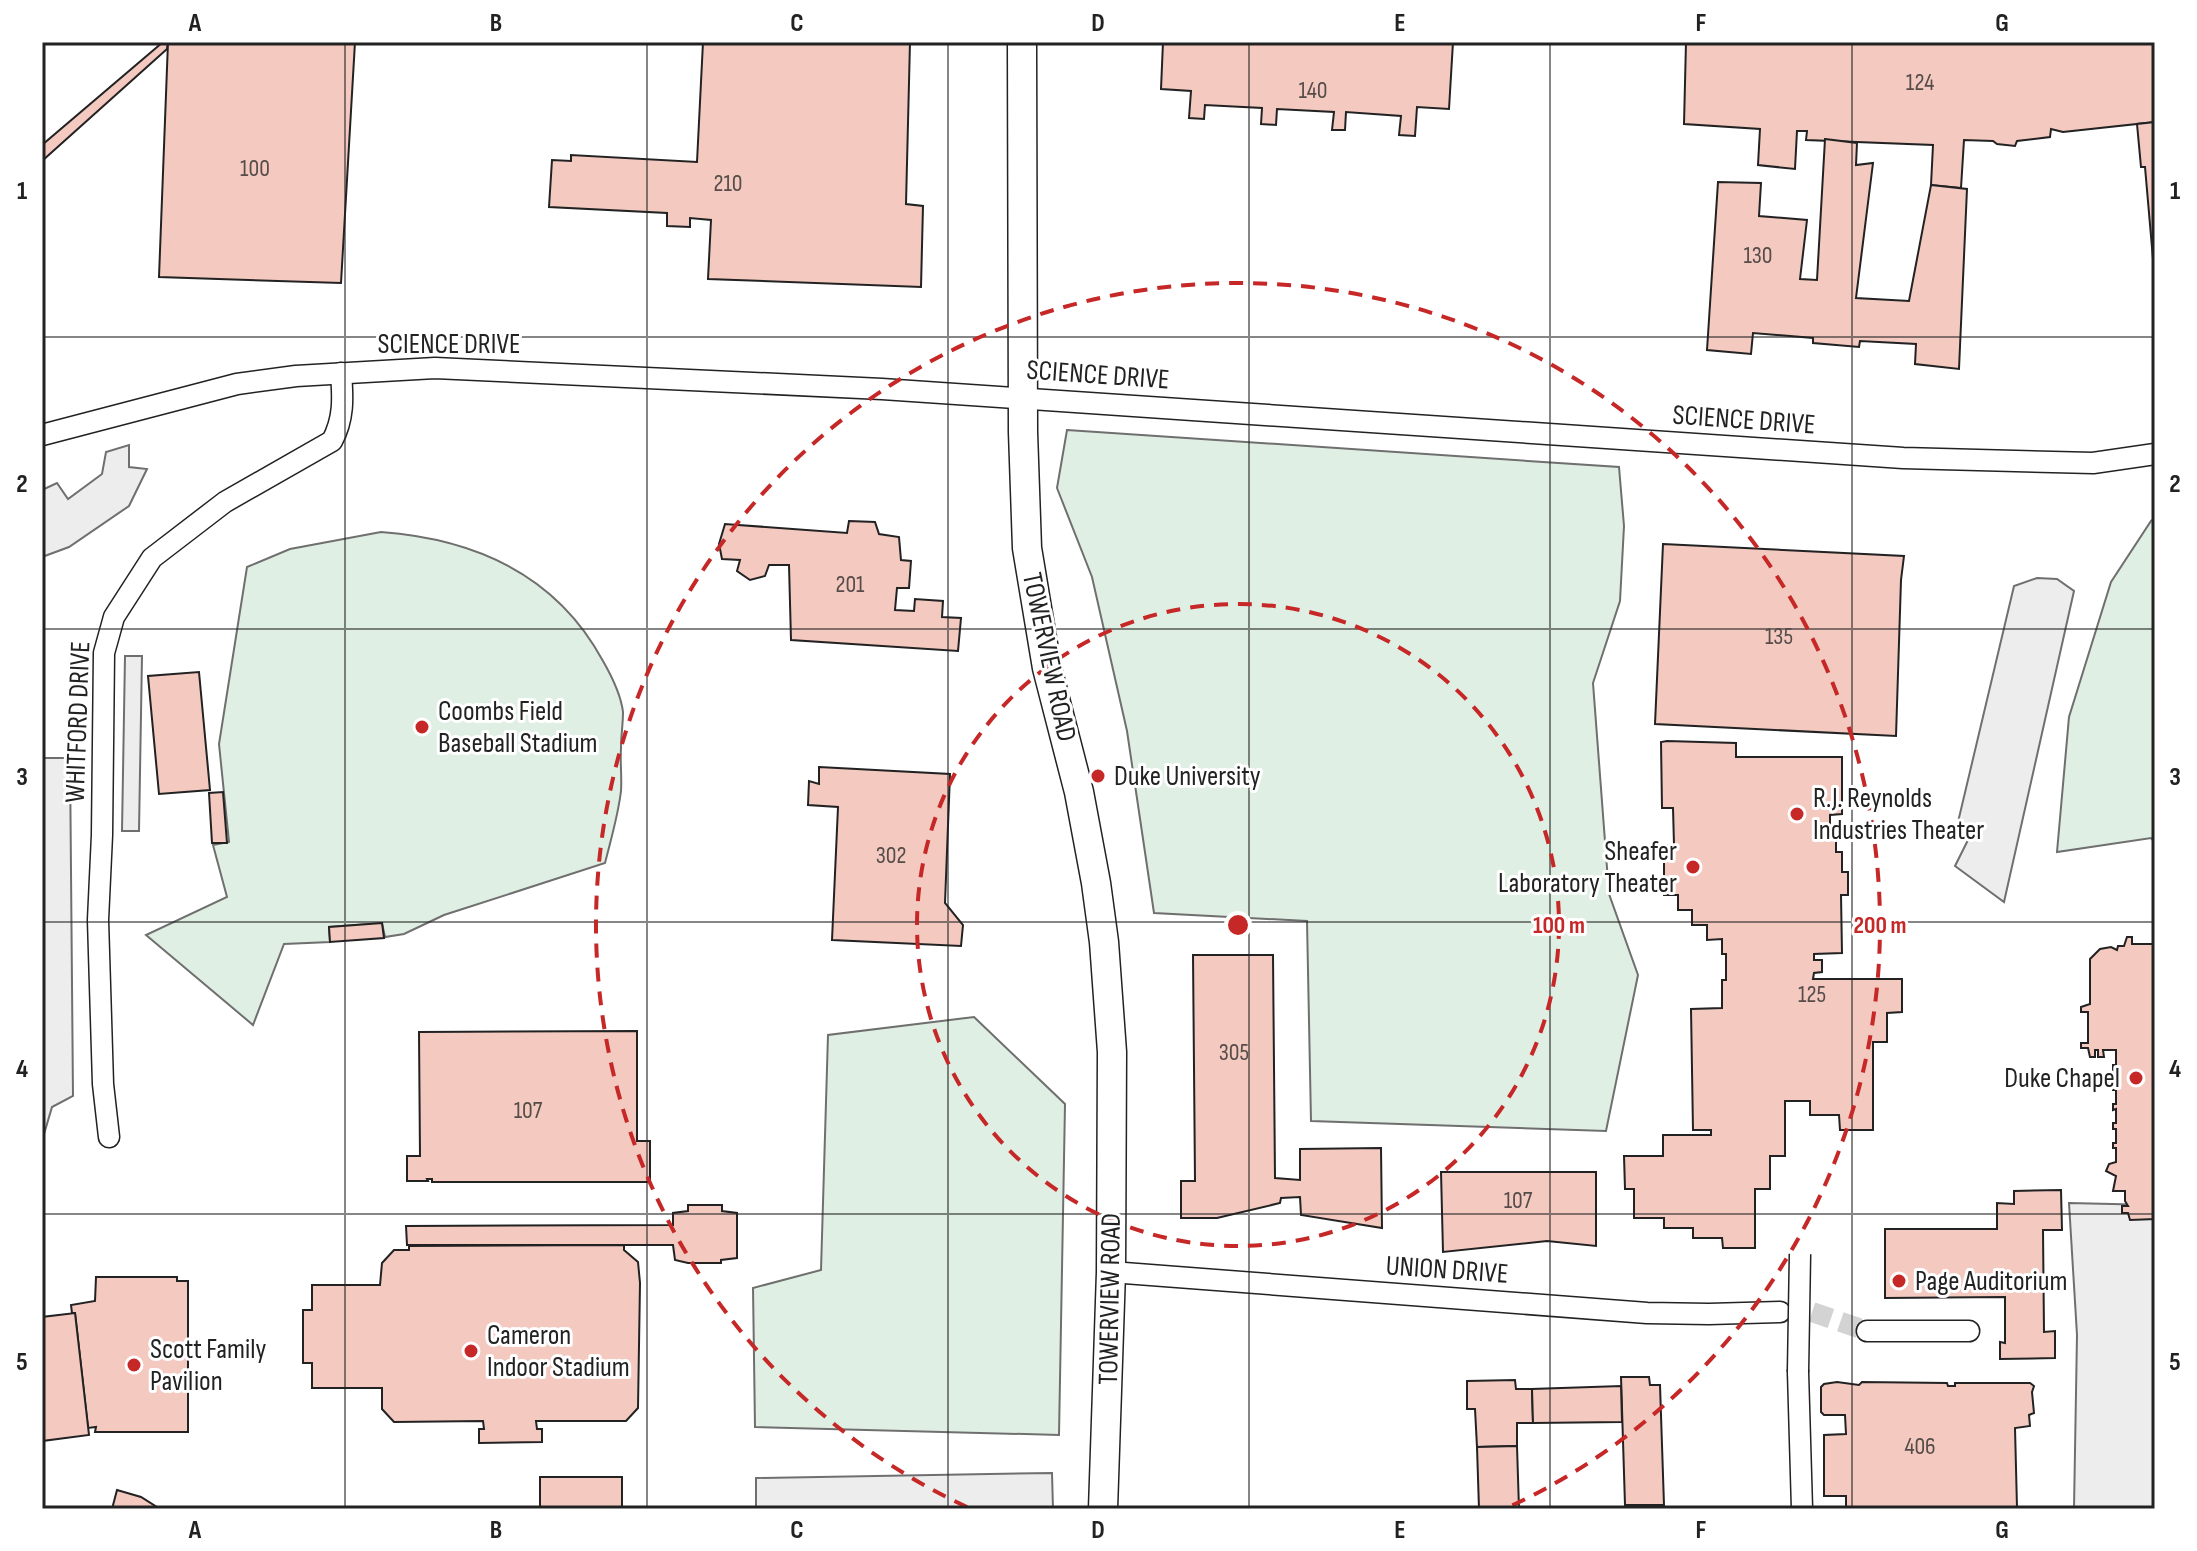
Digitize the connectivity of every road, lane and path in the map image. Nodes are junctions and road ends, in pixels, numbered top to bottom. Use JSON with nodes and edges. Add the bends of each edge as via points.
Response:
{"nodes":[{"id":1,"x":1022,"y":42,"type":"edge"},
{"id":2,"x":341,"y":373,"type":"junction"},
{"id":3,"x":1022,"y":398,"type":"junction"},
{"id":4,"x":42,"y":435,"type":"edge"},
{"id":5,"x":2155,"y":454,"type":"edge"},
{"id":6,"x":109,"y":1137,"type":"dead end"},
{"id":7,"x":1800,"y":1254,"type":"dead end"},
{"id":8,"x":1111,"y":1272,"type":"junction"},
{"id":9,"x":1780,"y":1312,"type":"tunnel mouth"},
{"id":10,"x":1867,"y":1331,"type":"tunnel mouth"},
{"id":11,"x":1969,"y":1331,"type":"dead end"},
{"id":12,"x":1103,"y":1509,"type":"edge"},
{"id":13,"x":1802,"y":1509,"type":"edge"}],
"edges":[{"from":1,"to":3,"type":"street","name":"TOWERVIEW ROAD"},
{"from":2,"to":3,"type":"street","name":"SCIENCE DRIVE","via":[[435,368]]},
{"from":2,"to":4,"type":"street","name":"SCIENCE DRIVE","via":[[237,384]]},
{"from":2,"to":6,"type":"street","name":"WHITFORD DRIVE","via":[[344,397],[340,427],[332,441],[225,502],[152,558],[114,617],[104,653],[98,920]]},
{"from":3,"to":5,"type":"street","name":"SCIENCE DRIVE","via":[[1903,458],[2093,463]]},
{"from":3,"to":8,"type":"street","name":"TOWERVIEW ROAD","via":[[1034,598],[1079,792],[1104,942],[1112,1052]]},
{"from":7,"to":13,"type":"street","bridge":true},
{"from":8,"to":9,"type":"street","name":"UNION DRIVE","via":[[1647,1313]]},
{"from":8,"to":12,"type":"street","name":"TOWERVIEW ROAD"},
{"from":10,"to":11,"type":"street"}]}
